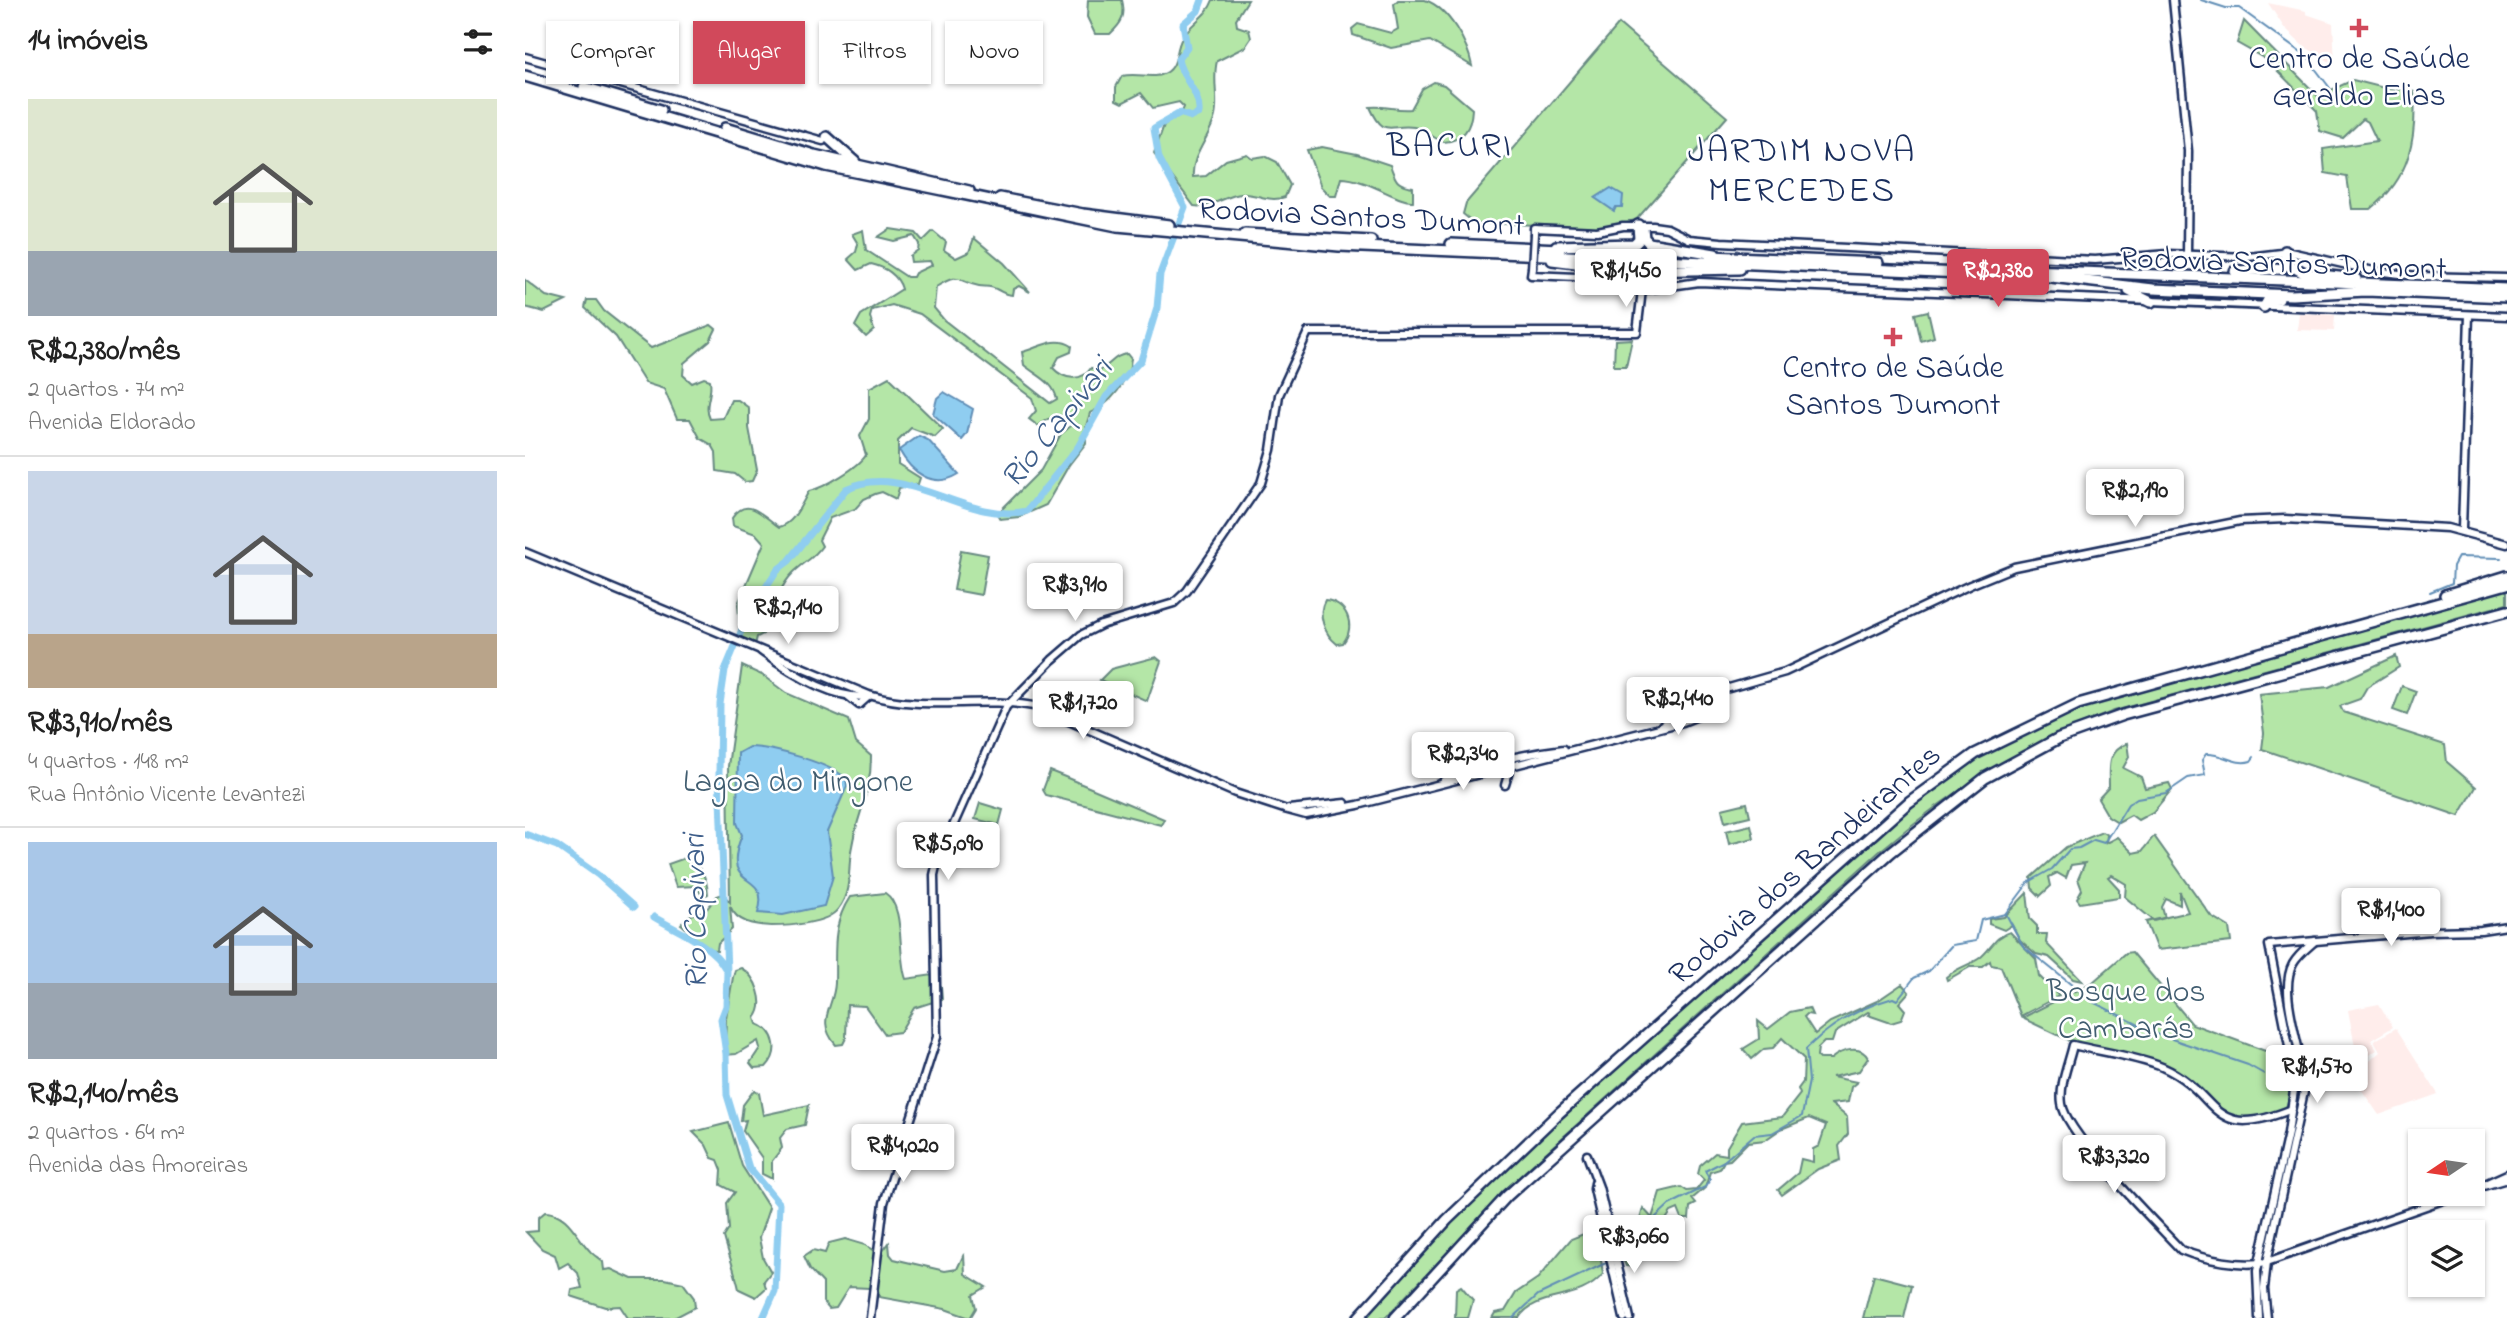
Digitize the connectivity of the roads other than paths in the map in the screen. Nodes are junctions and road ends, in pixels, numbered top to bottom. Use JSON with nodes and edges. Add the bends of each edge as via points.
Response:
{"nodes":[{"id":1,"x":2173,"y":0,"type":"edge"},
{"id":2,"x":525,"y":57,"type":"edge"},
{"id":3,"x":525,"y":70,"type":"edge"},
{"id":4,"x":525,"y":76,"type":"edge"},
{"id":5,"x":825,"y":139,"type":"joint"},
{"id":6,"x":859,"y":165,"type":"junction"},
{"id":7,"x":1641,"y":225,"type":"junction"},
{"id":8,"x":1159,"y":227,"type":"junction"},
{"id":9,"x":1634,"y":244,"type":"junction"},
{"id":10,"x":1658,"y":245,"type":"junction"},
{"id":11,"x":1527,"y":250,"type":"junction"},
{"id":12,"x":2288,"y":252,"type":"junction"},
{"id":13,"x":2187,"y":254,"type":"junction"},
{"id":14,"x":1745,"y":257,"type":"junction"},
{"id":15,"x":1789,"y":267,"type":"junction"},
{"id":16,"x":1632,"y":270,"type":"junction"},
{"id":17,"x":1647,"y":271,"type":"junction"},
{"id":18,"x":2181,"y":274,"type":"junction"},
{"id":19,"x":2507,"y":278,"type":"edge"},
{"id":20,"x":2107,"y":285,"type":"junction"},
{"id":21,"x":2382,"y":285,"type":"junction"},
{"id":22,"x":1638,"y":289,"type":"junction"},
{"id":23,"x":2507,"y":289,"type":"edge"},
{"id":24,"x":2292,"y":295,"type":"junction"},
{"id":25,"x":2507,"y":299,"type":"edge"},
{"id":26,"x":2151,"y":302,"type":"junction"},
{"id":27,"x":2264,"y":307,"type":"junction"},
{"id":28,"x":2469,"y":315,"type":"junction"},
{"id":29,"x":2507,"y":316,"type":"edge"},
{"id":30,"x":2462,"y":529,"type":"junction"},
{"id":31,"x":2507,"y":544,"type":"edge"},
{"id":32,"x":525,"y":552,"type":"edge"},
{"id":33,"x":2507,"y":576,"type":"edge"},
{"id":34,"x":2507,"y":584,"type":"edge"},
{"id":35,"x":2507,"y":611,"type":"edge"},
{"id":36,"x":2378,"y":618,"type":"junction"},
{"id":37,"x":759,"y":650,"type":"junction"},
{"id":38,"x":1726,"y":688,"type":"junction"},
{"id":39,"x":853,"y":690,"type":"junction"},
{"id":40,"x":870,"y":696,"type":"junction"},
{"id":41,"x":849,"y":697,"type":"junction"},
{"id":42,"x":1694,"y":698,"type":"junction"},
{"id":43,"x":990,"y":702,"type":"junction"},
{"id":44,"x":1012,"y":702,"type":"junction"},
{"id":45,"x":1682,"y":708,"type":"junction"},
{"id":46,"x":1702,"y":711,"type":"junction"},
{"id":47,"x":999,"y":717,"type":"junction"},
{"id":48,"x":1691,"y":718,"type":"junction"},
{"id":49,"x":1655,"y":729,"type":"junction"},
{"id":50,"x":1580,"y":747,"type":"junction"},
{"id":51,"x":1511,"y":765,"type":"junction"},
{"id":52,"x":1506,"y":785,"type":"dead end"},
{"id":53,"x":1284,"y":809,"type":"junction"},
{"id":54,"x":2507,"y":926,"type":"edge"},
{"id":55,"x":2315,"y":941,"type":"junction"},
{"id":56,"x":2288,"y":976,"type":"junction"},
{"id":57,"x":2276,"y":977,"type":"junction"},
{"id":58,"x":2288,"y":987,"type":"junction"},
{"id":59,"x":2278,"y":990,"type":"junction"},
{"id":60,"x":2292,"y":1109,"type":"junction"},
{"id":61,"x":1587,"y":1155,"type":"dead end"},
{"id":62,"x":2286,"y":1159,"type":"junction"},
{"id":63,"x":2284,"y":1168,"type":"junction"},
{"id":64,"x":2507,"y":1177,"type":"edge"},
{"id":65,"x":2485,"y":1184,"type":"edge"},
{"id":66,"x":2426,"y":1206,"type":"edge"},
{"id":67,"x":1614,"y":1261,"type":"junction"},
{"id":68,"x":2267,"y":1262,"type":"junction"},
{"id":69,"x":2259,"y":1264,"type":"junction"},
{"id":70,"x":870,"y":1318,"type":"edge"},
{"id":71,"x":1358,"y":1318,"type":"edge"},
{"id":72,"x":1395,"y":1318,"type":"edge"},
{"id":73,"x":1624,"y":1318,"type":"edge"},
{"id":74,"x":1630,"y":1318,"type":"edge"},
{"id":75,"x":2259,"y":1318,"type":"edge"},
{"id":76,"x":2267,"y":1318,"type":"edge"}],
"edges":[{"from":1,"to":13,"type":"street","via":[[2188,151]]},
{"from":2,"to":5,"type":"street"},
{"from":3,"to":6,"type":"highway","name":"Rodovia Santos Dumont"},
{"from":4,"to":8,"type":"highway","name":"Rodovia Santos Dumont","via":[[826,166],[1076,219]]},
{"from":5,"to":6,"type":"highway"},
{"from":6,"to":8,"type":"highway","name":"Rodovia Santos Dumont","via":[[1000,198]]},
{"from":7,"to":9,"type":"highway"},
{"from":7,"to":10,"type":"highway","via":[[1645,240]]},
{"from":7,"to":13,"type":"street","via":[[1667,228],[1698,240],[1827,248],[2095,260]]},
{"from":7,"to":22,"type":"street","bridge":true,"via":[[1597,231],[1534,231],[1531,272],[1600,278]]},
{"from":8,"to":11,"type":"highway","name":"Rodovia Santos Dumont","via":[[1329,246]]},
{"from":9,"to":10,"type":"highway"},
{"from":9,"to":11,"type":"highway"},
{"from":10,"to":14,"type":"highway"},
{"from":11,"to":14,"type":"highway","name":"Rodovia Santos Dumont"},
{"from":11,"to":15,"type":"highway","name":"Rodovia Santos Dumont"},
{"from":11,"to":16,"type":"highway","via":[[1544,259]]},
{"from":12,"to":13,"type":"street","via":[[2243,257]]},
{"from":12,"to":18,"type":"highway","via":[[2279,270]]},
{"from":12,"to":19,"type":"street","via":[[2374,271]]},
{"from":12,"to":21,"type":"highway","via":[[2291,266],[2299,271]]},
{"from":14,"to":18,"type":"highway","name":"Rodovia Santos Dumont"},
{"from":15,"to":17,"type":"highway"},
{"from":15,"to":20,"type":"highway","name":"Rodovia Santos Dumont","via":[[2051,277]]},
{"from":16,"to":17,"type":"highway"},
{"from":16,"to":22,"type":"highway"},
{"from":17,"to":22,"type":"highway"},
{"from":18,"to":21,"type":"highway","name":"Rodovia Santos Dumont"},
{"from":20,"to":24,"type":"highway","name":"Rodovia Santos Dumont"},
{"from":20,"to":26,"type":"highway"},
{"from":21,"to":23,"type":"highway","name":"Rodovia Santos Dumont"},
{"from":22,"to":26,"type":"street","via":[[1689,282]]},
{"from":22,"to":44,"type":"street","via":[[1637,332],[1308,332],[1279,395],[1261,483],[1187,591],[1174,603],[1081,635]]},
{"from":24,"to":25,"type":"highway","name":"Rodovia Santos Dumont","via":[[2366,291]]},
{"from":24,"to":27,"type":"highway","via":[[2268,300]]},
{"from":26,"to":27,"type":"street"},
{"from":27,"to":28,"type":"street"},
{"from":28,"to":29,"type":"street"},
{"from":28,"to":30,"type":"street"},
{"from":30,"to":31,"type":"street"},
{"from":30,"to":38,"type":"street","via":[[2285,519],[2240,521],[2014,567],[1768,679]]},
{"from":32,"to":37,"type":"street"},
{"from":33,"to":36,"type":"highway"},
{"from":34,"to":36,"type":"highway","name":"Rodovia dos Bandeirantes"},
{"from":35,"to":72,"type":"highway","name":"Rodovia dos Bandeirantes","via":[[2123,715],[2059,738],[1985,778],[1882,859],[1507,1196]]},
{"from":36,"to":71,"type":"highway","name":"Rodovia dos Bandeirantes","via":[[2078,704],[2008,736],[1945,774],[1899,810],[1487,1180]]},
{"from":37,"to":39,"type":"street"},
{"from":37,"to":41,"type":"street","via":[[781,666]]},
{"from":38,"to":42,"type":"street"},
{"from":38,"to":46,"type":"street"},
{"from":39,"to":40,"type":"street"},
{"from":39,"to":41,"type":"street"},
{"from":40,"to":41,"type":"street","via":[[859,705]]},
{"from":40,"to":43,"type":"street","via":[[914,704]]},
{"from":42,"to":45,"type":"street"},
{"from":42,"to":46,"type":"street"},
{"from":43,"to":44,"type":"street"},
{"from":43,"to":47,"type":"street"},
{"from":44,"to":47,"type":"street"},
{"from":44,"to":53,"type":"street","via":[[1050,711],[1235,793]]},
{"from":45,"to":48,"type":"street"},
{"from":45,"to":49,"type":"street"},
{"from":46,"to":48,"type":"street"},
{"from":47,"to":70,"type":"street","via":[[937,862],[937,1037],[884,1203]]},
{"from":48,"to":49,"type":"street"},
{"from":49,"to":50,"type":"street"},
{"from":50,"to":51,"type":"street"},
{"from":50,"to":53,"type":"street","via":[[1516,755],[1417,788],[1343,804]]},
{"from":51,"to":52,"type":"street"},
{"from":51,"to":53,"type":"street","via":[[1318,813]]},
{"from":54,"to":55,"type":"street"},
{"from":55,"to":56,"type":"street","via":[[2294,962]]},
{"from":55,"to":57,"type":"street","via":[[2269,945]]},
{"from":56,"to":57,"type":"street"},
{"from":56,"to":58,"type":"street"},
{"from":57,"to":59,"type":"street"},
{"from":58,"to":59,"type":"street"},
{"from":58,"to":62,"type":"street","via":[[2305,1087]]},
{"from":59,"to":60,"type":"street","via":[[2293,1072]]},
{"from":60,"to":62,"type":"street"},
{"from":60,"to":69,"type":"street","via":[[2256,1122],[2224,1118],[2164,1068],[2073,1045],[2062,1090],[2062,1106],[2070,1124],[2181,1250]]},
{"from":61,"to":67,"type":"street"},
{"from":62,"to":63,"type":"street"},
{"from":63,"to":68,"type":"street"},
{"from":63,"to":69,"type":"street"},
{"from":64,"to":65,"type":"street"},
{"from":66,"to":68,"type":"street"},
{"from":67,"to":73,"type":"street"},
{"from":67,"to":74,"type":"street"},
{"from":68,"to":69,"type":"street"},
{"from":68,"to":76,"type":"street"},
{"from":69,"to":75,"type":"street"}]}
